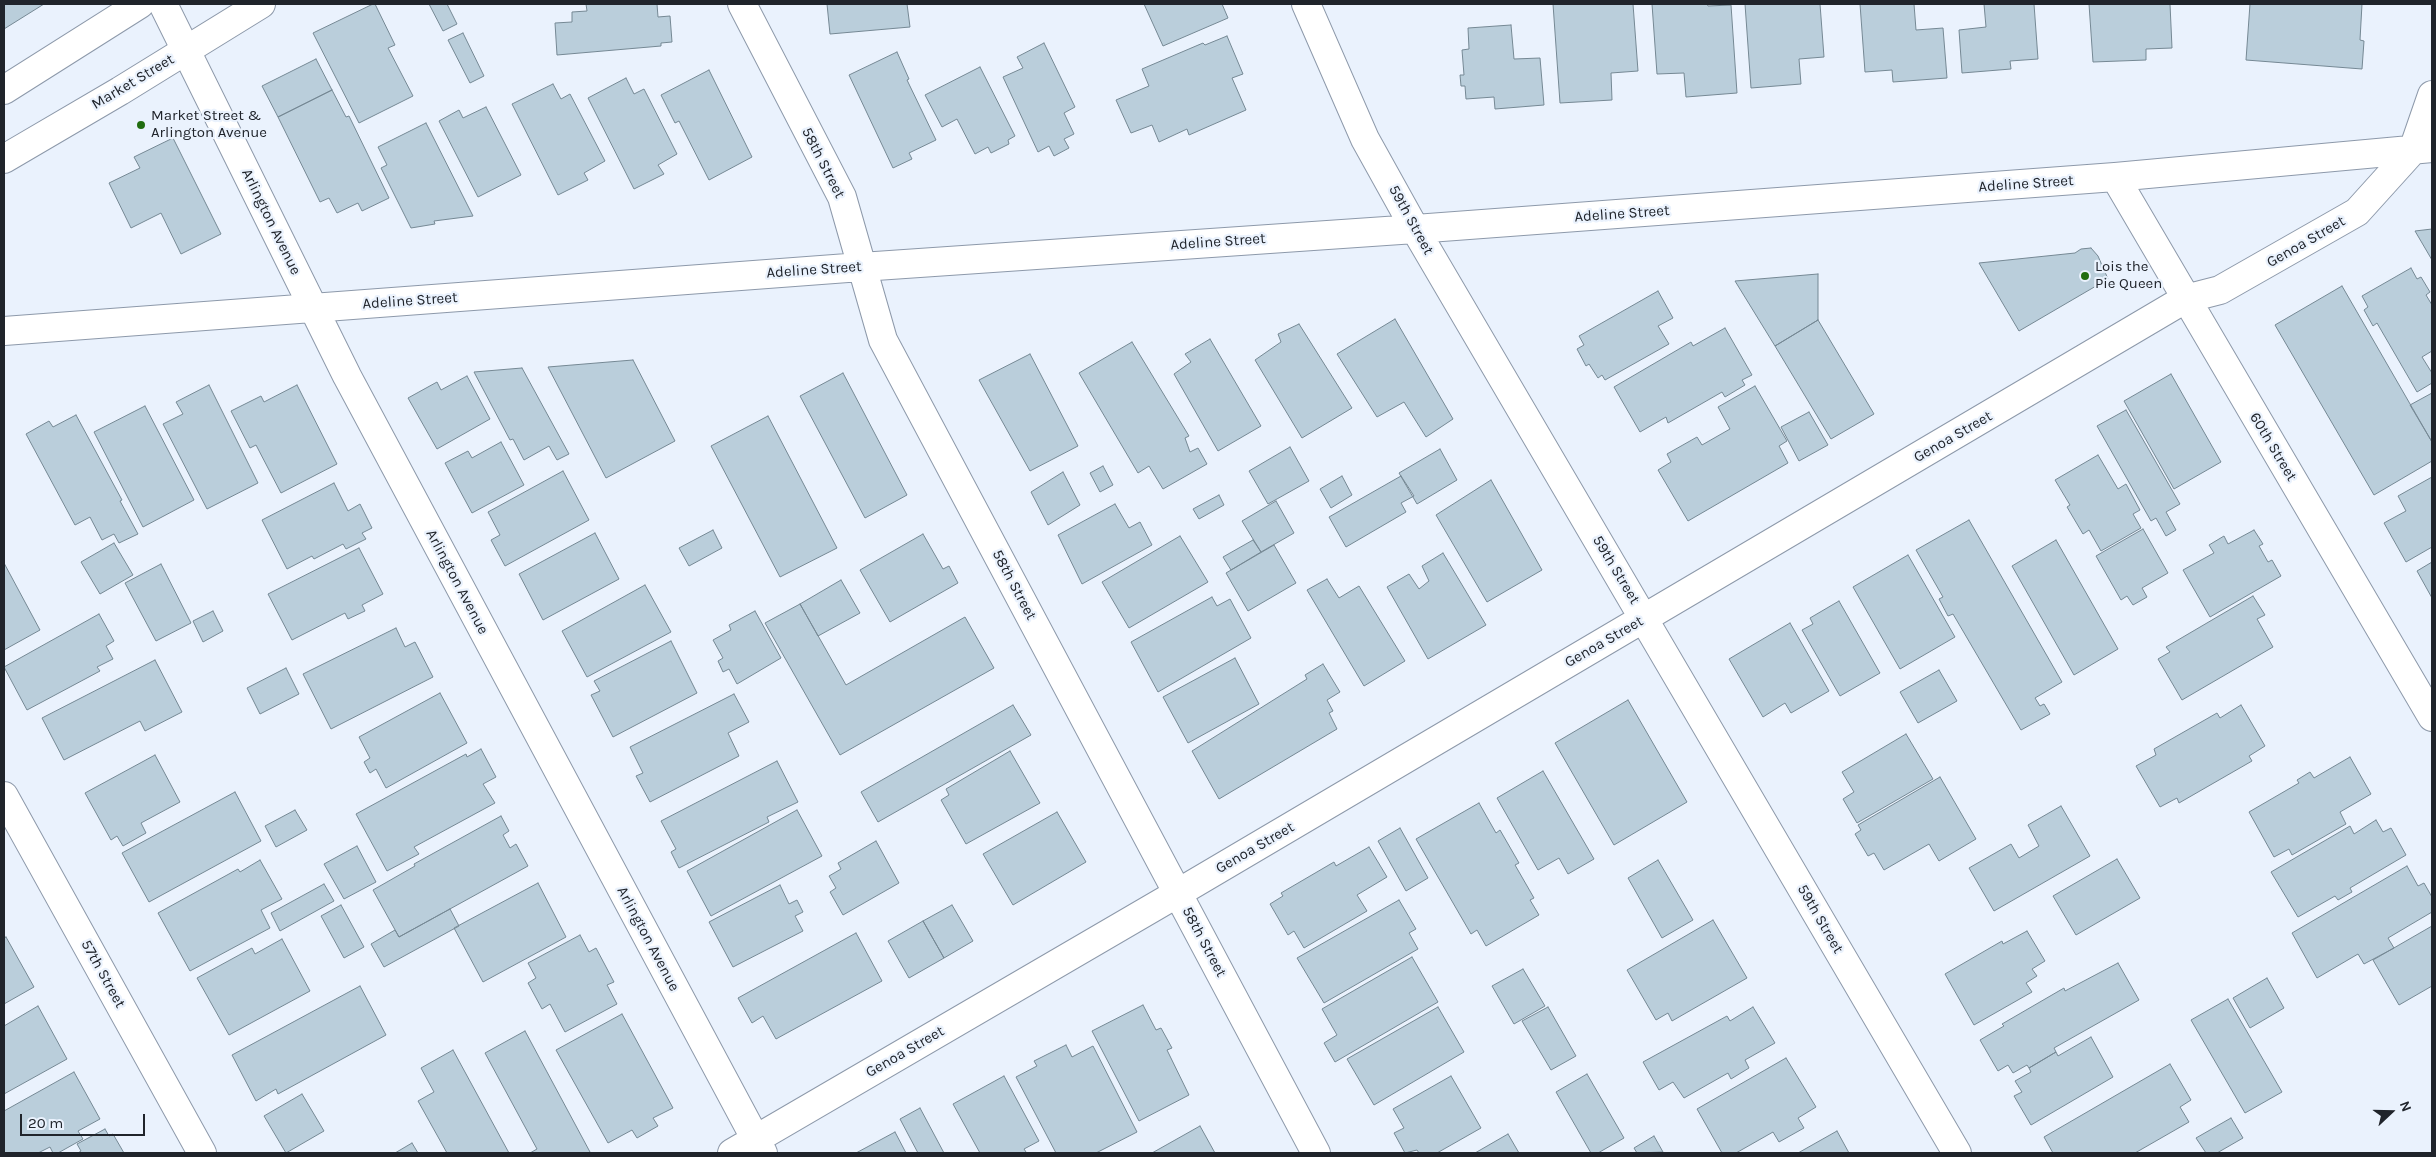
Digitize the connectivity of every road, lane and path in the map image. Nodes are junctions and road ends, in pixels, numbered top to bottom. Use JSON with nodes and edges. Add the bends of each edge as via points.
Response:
{"nodes":[{"id":1,"x":140,"y":4,"type":"edge"},
{"id":2,"x":163,"y":4,"type":"edge"},
{"id":3,"x":261,"y":4,"type":"edge"},
{"id":4,"x":742,"y":4,"type":"edge"},
{"id":5,"x":1306,"y":4,"type":"edge"},
{"id":6,"x":187,"y":50,"type":"junction"},
{"id":7,"x":4,"y":90,"type":"edge"},
{"id":8,"x":2432,"y":95,"type":"edge"},
{"id":9,"x":2423,"y":149,"type":"edge"},
{"id":10,"x":4,"y":159,"type":"edge"},
{"id":11,"x":2115,"y":177,"type":"junction"},
{"id":12,"x":1415,"y":229,"type":"junction"},
{"id":13,"x":861,"y":267,"type":"junction"},
{"id":14,"x":2185,"y":299,"type":"junction"},
{"id":15,"x":313,"y":308,"type":"junction"},
{"id":16,"x":4,"y":332,"type":"edge"},
{"id":17,"x":1644,"y":618,"type":"junction"},
{"id":18,"x":2432,"y":717,"type":"edge"},
{"id":19,"x":4,"y":796,"type":"edge"},
{"id":20,"x":1178,"y":893,"type":"junction"},
{"id":21,"x":759,"y":1146,"type":"edge"},
{"id":22,"x":202,"y":1153,"type":"edge"},
{"id":23,"x":732,"y":1153,"type":"edge"},
{"id":24,"x":1316,"y":1153,"type":"edge"},
{"id":25,"x":1957,"y":1153,"type":"edge"}],
"edges":[{"from":1,"to":7,"type":"street"},
{"from":2,"to":6,"type":"street","name":"Arlington Avenue"},
{"from":3,"to":6,"type":"street","name":"Market Street"},
{"from":4,"to":13,"type":"street","name":"58th Street","via":[[842,197]]},
{"from":5,"to":12,"type":"street","name":"59th Street","via":[[1365,138]]},
{"from":6,"to":10,"type":"street","name":"Market Street"},
{"from":6,"to":15,"type":"street","name":"Arlington Avenue"},
{"from":8,"to":9,"type":"street","name":"Genoa Street"},
{"from":9,"to":11,"type":"street","name":"Adeline Street"},
{"from":9,"to":14,"type":"street","name":"Genoa Street","via":[[2357,212],[2220,290]]},
{"from":11,"to":12,"type":"street","name":"Adeline Street"},
{"from":11,"to":14,"type":"street","name":"60th Street"},
{"from":12,"to":13,"type":"street","name":"Adeline Street"},
{"from":12,"to":17,"type":"street","name":"59th Street"},
{"from":13,"to":15,"type":"street","name":"Adeline Street"},
{"from":13,"to":20,"type":"street","name":"58th Street","via":[[883,340]]},
{"from":14,"to":17,"type":"street","name":"Genoa Street"},
{"from":14,"to":18,"type":"street","name":"60th Street"},
{"from":15,"to":16,"type":"street","name":"Adeline Street"},
{"from":15,"to":21,"type":"street","name":"Arlington Avenue"},
{"from":17,"to":20,"type":"street","name":"Genoa Street"},
{"from":17,"to":25,"type":"street","name":"59th Street"},
{"from":19,"to":22,"type":"street","name":"57th Street"},
{"from":20,"to":21,"type":"street","name":"Genoa Street"},
{"from":20,"to":24,"type":"street","name":"58th Street"},
{"from":21,"to":23,"type":"street","name":"Genoa Street"}]}
